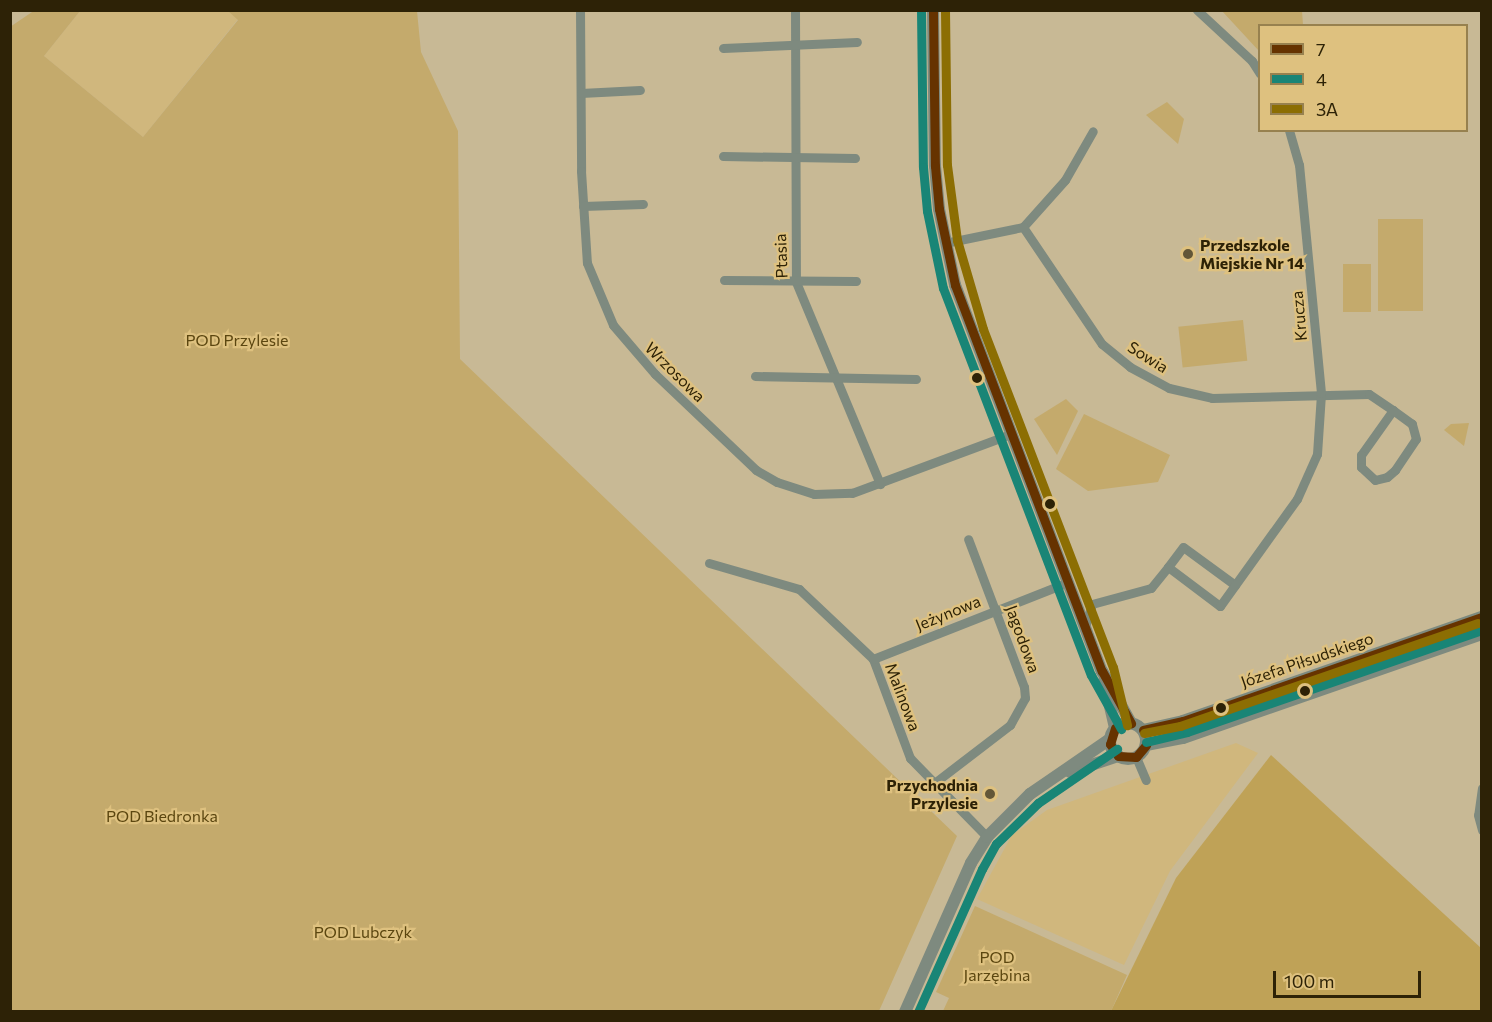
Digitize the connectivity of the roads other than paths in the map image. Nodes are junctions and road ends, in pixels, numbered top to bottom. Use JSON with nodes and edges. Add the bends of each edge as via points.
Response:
{"nodes":[{"id":1,"x":580,"y":10,"type":"edge"},
{"id":2,"x":795,"y":10,"type":"edge"},
{"id":3,"x":933,"y":10,"type":"edge"},
{"id":4,"x":1197,"y":10,"type":"edge"},
{"id":5,"x":857,"y":42,"type":"dead end"},
{"id":6,"x":796,"y":45,"type":"junction"},
{"id":7,"x":723,"y":48,"type":"dead end"},
{"id":8,"x":1258,"y":71,"type":"edge"},
{"id":9,"x":639,"y":90,"type":"dead end"},
{"id":10,"x":581,"y":93,"type":"junction"},
{"id":11,"x":1093,"y":131,"type":"dead end"},
{"id":12,"x":1290,"y":132,"type":"edge"},
{"id":13,"x":723,"y":156,"type":"dead end"},
{"id":14,"x":795,"y":157,"type":"junction"},
{"id":15,"x":855,"y":158,"type":"dead end"},
{"id":16,"x":643,"y":204,"type":"dead end"},
{"id":17,"x":583,"y":206,"type":"junction"},
{"id":18,"x":1023,"y":227,"type":"junction"},
{"id":19,"x":945,"y":243,"type":"junction"},
{"id":20,"x":724,"y":280,"type":"dead end"},
{"id":21,"x":856,"y":281,"type":"dead end"},
{"id":22,"x":796,"y":282,"type":"junction"},
{"id":23,"x":754,"y":376,"type":"dead end"},
{"id":24,"x":916,"y":379,"type":"dead end"},
{"id":25,"x":834,"y":380,"type":"junction"},
{"id":26,"x":1321,"y":393,"type":"junction"},
{"id":27,"x":1393,"y":410,"type":"junction"},
{"id":28,"x":1011,"y":434,"type":"junction"},
{"id":29,"x":880,"y":484,"type":"junction"},
{"id":30,"x":968,"y":539,"type":"dead end"},
{"id":31,"x":709,"y":563,"type":"dead end"},
{"id":32,"x":1168,"y":567,"type":"junction"},
{"id":33,"x":1068,"y":582,"type":"junction"},
{"id":34,"x":1235,"y":585,"type":"junction"},
{"id":35,"x":996,"y":610,"type":"junction"},
{"id":36,"x":1482,"y":617,"type":"edge"},
{"id":37,"x":1085,"y":627,"type":"junction"},
{"id":38,"x":1482,"y":634,"type":"edge"},
{"id":39,"x":873,"y":659,"type":"junction"},
{"id":40,"x":1102,"y":671,"type":"junction"},
{"id":41,"x":1131,"y":723,"type":"junction"},
{"id":42,"x":1143,"y":730,"type":"junction"},
{"id":43,"x":1113,"y":733,"type":"junction"},
{"id":44,"x":1146,"y":745,"type":"junction"},
{"id":45,"x":1118,"y":756,"type":"junction"},
{"id":46,"x":1136,"y":757,"type":"junction"},
{"id":47,"x":1146,"y":780,"type":"dead end"},
{"id":48,"x":933,"y":784,"type":"junction"},
{"id":49,"x":1042,"y":786,"type":"junction"},
{"id":50,"x":1482,"y":788,"type":"edge"},
{"id":51,"x":1482,"y":830,"type":"edge"},
{"id":52,"x":987,"y":837,"type":"junction"},
{"id":53,"x":905,"y":1011,"type":"edge"}],
"edges":[{"from":1,"to":10,"type":"street","name":"Wrzosowa"},
{"from":2,"to":6,"type":"street","name":"Ptasia"},
{"from":3,"to":19,"type":"street","via":[[935,166]]},
{"from":4,"to":8,"type":"street"},
{"from":5,"to":6,"type":"street"},
{"from":6,"to":7,"type":"street"},
{"from":6,"to":14,"type":"street","name":"Ptasia"},
{"from":9,"to":10,"type":"street"},
{"from":10,"to":17,"type":"street","name":"Wrzosowa"},
{"from":11,"to":18,"type":"street","via":[[1065,180]]},
{"from":12,"to":26,"type":"street","name":"Krucza","via":[[1299,165]]},
{"from":13,"to":14,"type":"street"},
{"from":14,"to":15,"type":"street"},
{"from":14,"to":22,"type":"street","name":"Ptasia"},
{"from":16,"to":17,"type":"street"},
{"from":17,"to":29,"type":"street","name":"Wrzosowa","via":[[587,263],[613,325],[636,355],[743,459],[777,482],[814,494],[852,493]]},
{"from":18,"to":19,"type":"street"},
{"from":18,"to":26,"type":"street","name":"Sowia","via":[[1102,345],[1130,367],[1169,388],[1212,398]]},
{"from":19,"to":28,"type":"street","via":[[955,285]]},
{"from":20,"to":22,"type":"street"},
{"from":21,"to":22,"type":"street"},
{"from":22,"to":25,"type":"street","name":"Ptasia"},
{"from":23,"to":25,"type":"street"},
{"from":24,"to":25,"type":"street"},
{"from":25,"to":29,"type":"street","name":"Ptasia"},
{"from":26,"to":27,"type":"street","via":[[1369,394]]},
{"from":26,"to":34,"type":"street","name":"Krucza","via":[[1322,424],[1309,478]]},
{"from":27,"to":27,"type":"street","via":[[1412,424],[1416,439],[1395,470],[1375,480],[1361,467],[1361,455]]},
{"from":28,"to":29,"type":"street","name":"Wrzosowa"},
{"from":28,"to":33,"type":"street"},
{"from":30,"to":35,"type":"street","name":"Jagodowa"},
{"from":31,"to":39,"type":"street","name":"Malinowa","via":[[798,589]]},
{"from":32,"to":34,"type":"street","via":[[1183,547]]},
{"from":32,"to":34,"type":"street","name":"Krucza","via":[[1220,606]]},
{"from":32,"to":37,"type":"street","via":[[1151,588],[1092,604]]},
{"from":33,"to":35,"type":"street","name":"Jeżynowa"},
{"from":33,"to":37,"type":"street"},
{"from":35,"to":39,"type":"street","name":"Jeżynowa"},
{"from":35,"to":48,"type":"street","name":"Jagodowa","via":[[1025,698],[1010,725]]},
{"from":36,"to":42,"type":"street","name":"Józefa Piłsudskiego","via":[[1183,721]]},
{"from":37,"to":40,"type":"street"},
{"from":38,"to":44,"type":"street","name":"Józefa Piłsudskiego","via":[[1183,738]]},
{"from":39,"to":48,"type":"street","name":"Malinowa","via":[[910,758]]},
{"from":40,"to":41,"type":"street"},
{"from":40,"to":43,"type":"street"},
{"from":41,"to":42,"type":"street"},
{"from":41,"to":43,"type":"street"},
{"from":42,"to":44,"type":"street"},
{"from":43,"to":45,"type":"street"},
{"from":43,"to":49,"type":"street"},
{"from":44,"to":46,"type":"street"},
{"from":45,"to":46,"type":"street"},
{"from":45,"to":49,"type":"street","via":[[1086,764]]},
{"from":46,"to":47,"type":"street"},
{"from":48,"to":52,"type":"street","name":"Malinowa"},
{"from":49,"to":52,"type":"street"},
{"from":50,"to":51,"type":"street","via":[[1478,815]]},
{"from":52,"to":53,"type":"street","via":[[971,863]]}]}
